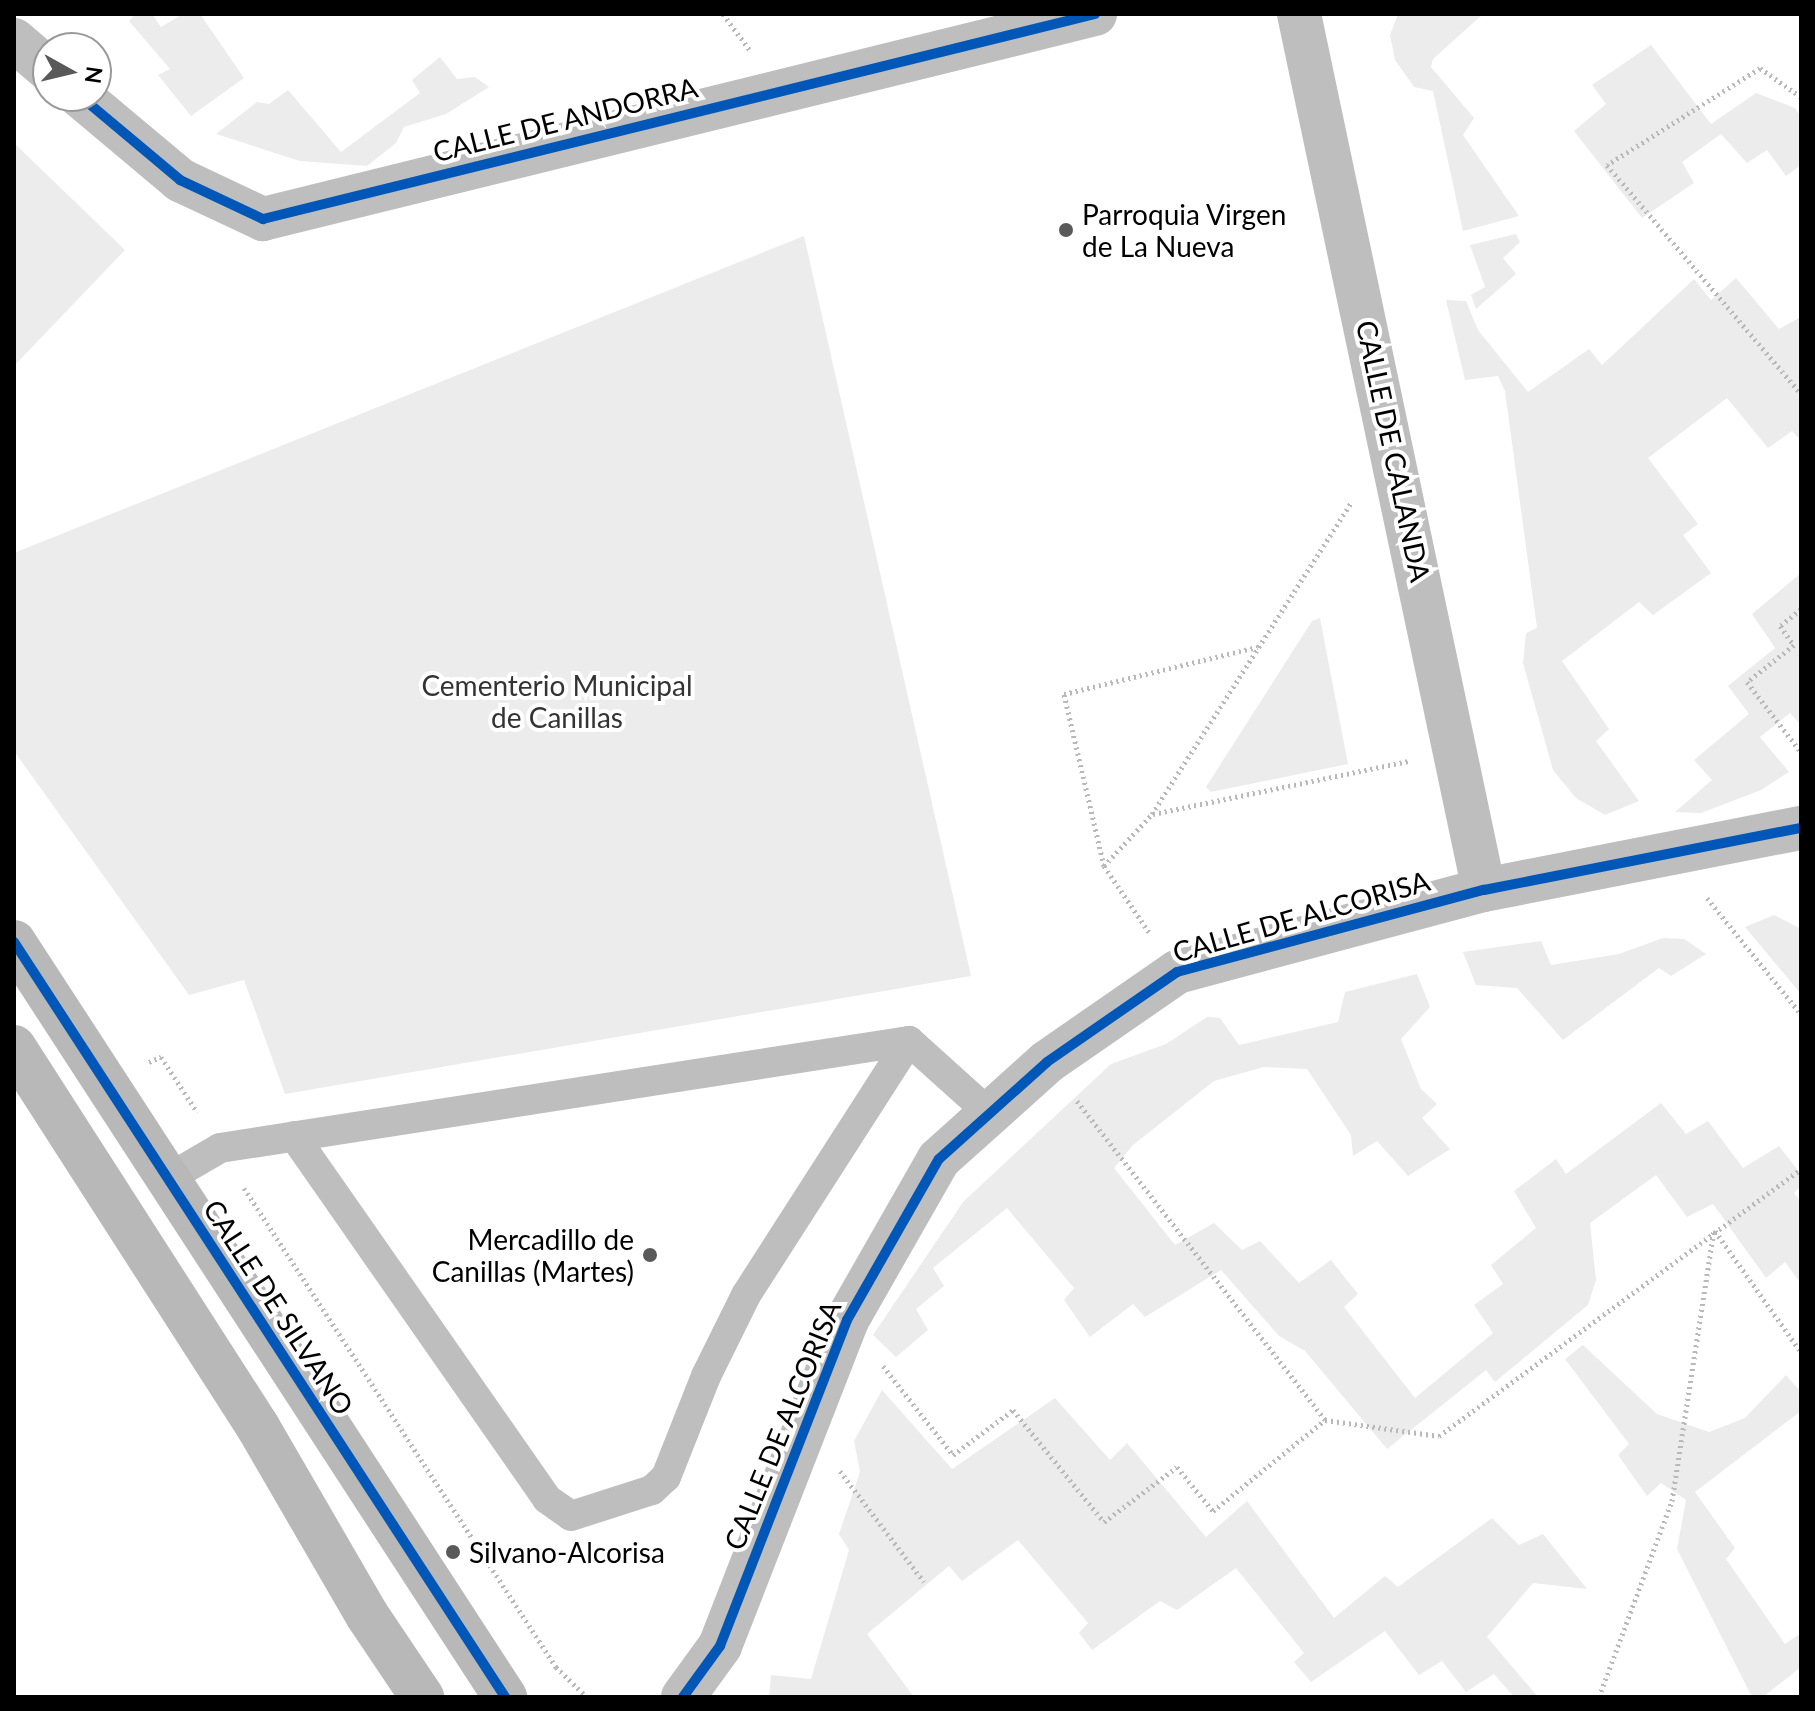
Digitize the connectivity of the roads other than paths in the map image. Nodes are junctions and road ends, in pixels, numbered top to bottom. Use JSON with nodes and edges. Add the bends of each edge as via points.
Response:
{"nodes":[{"id":1,"x":1095,"y":14,"type":"edge"},
{"id":2,"x":1299,"y":14,"type":"edge"},
{"id":3,"x":14,"y":40,"type":"edge"},
{"id":4,"x":32,"y":55,"type":"edge"},
{"id":5,"x":99,"y":112,"type":"edge"},
{"id":6,"x":1801,"y":828,"type":"edge"},
{"id":7,"x":1484,"y":890,"type":"junction"},
{"id":8,"x":14,"y":942,"type":"edge"},
{"id":9,"x":909,"y":1041,"type":"junction"},
{"id":10,"x":14,"y":1047,"type":"edge"},
{"id":11,"x":990,"y":1114,"type":"junction"},
{"id":12,"x":294,"y":1136,"type":"junction"},
{"id":13,"x":167,"y":1179,"type":"junction"},
{"id":14,"x":720,"y":1646,"type":"junction"},
{"id":15,"x":422,"y":1697,"type":"edge"},
{"id":16,"x":505,"y":1697,"type":"edge"},
{"id":17,"x":683,"y":1697,"type":"edge"},
{"id":18,"x":723,"y":1697,"type":"edge"}],
"edges":[{"from":1,"to":5,"type":"street","name":"CALLE DE ANDORRA","via":[[263,219],[180,180]]},
{"from":2,"to":7,"type":"street","name":"CALLE DE CALANDA"},
{"from":3,"to":4,"type":"street"},
{"from":6,"to":7,"type":"street","name":"CALLE DE ALCORISA"},
{"from":7,"to":11,"type":"street","name":"CALLE DE ALCORISA","via":[[1177,972],[1047,1062]]},
{"from":8,"to":13,"type":"street","name":"CALLE DE SILVANO"},
{"from":9,"to":11,"type":"lane"},
{"from":9,"to":12,"type":"lane"},
{"from":9,"to":12,"type":"lane","via":[[746,1295],[706,1376],[666,1477],[652,1490],[571,1516],[547,1499]]},
{"from":10,"to":15,"type":"street","via":[[258,1427],[367,1615]]},
{"from":11,"to":14,"type":"street","name":"CALLE DE ALCORISA","via":[[939,1159],[847,1320]]},
{"from":12,"to":13,"type":"lane","via":[[220,1148]]},
{"from":13,"to":16,"type":"street","name":"CALLE DE SILVANO"},
{"from":14,"to":17,"type":"street","name":"CALLE DE ALCORISA"},
{"from":14,"to":18,"type":"street","name":"CALLE DE ALCORISA"}]}
